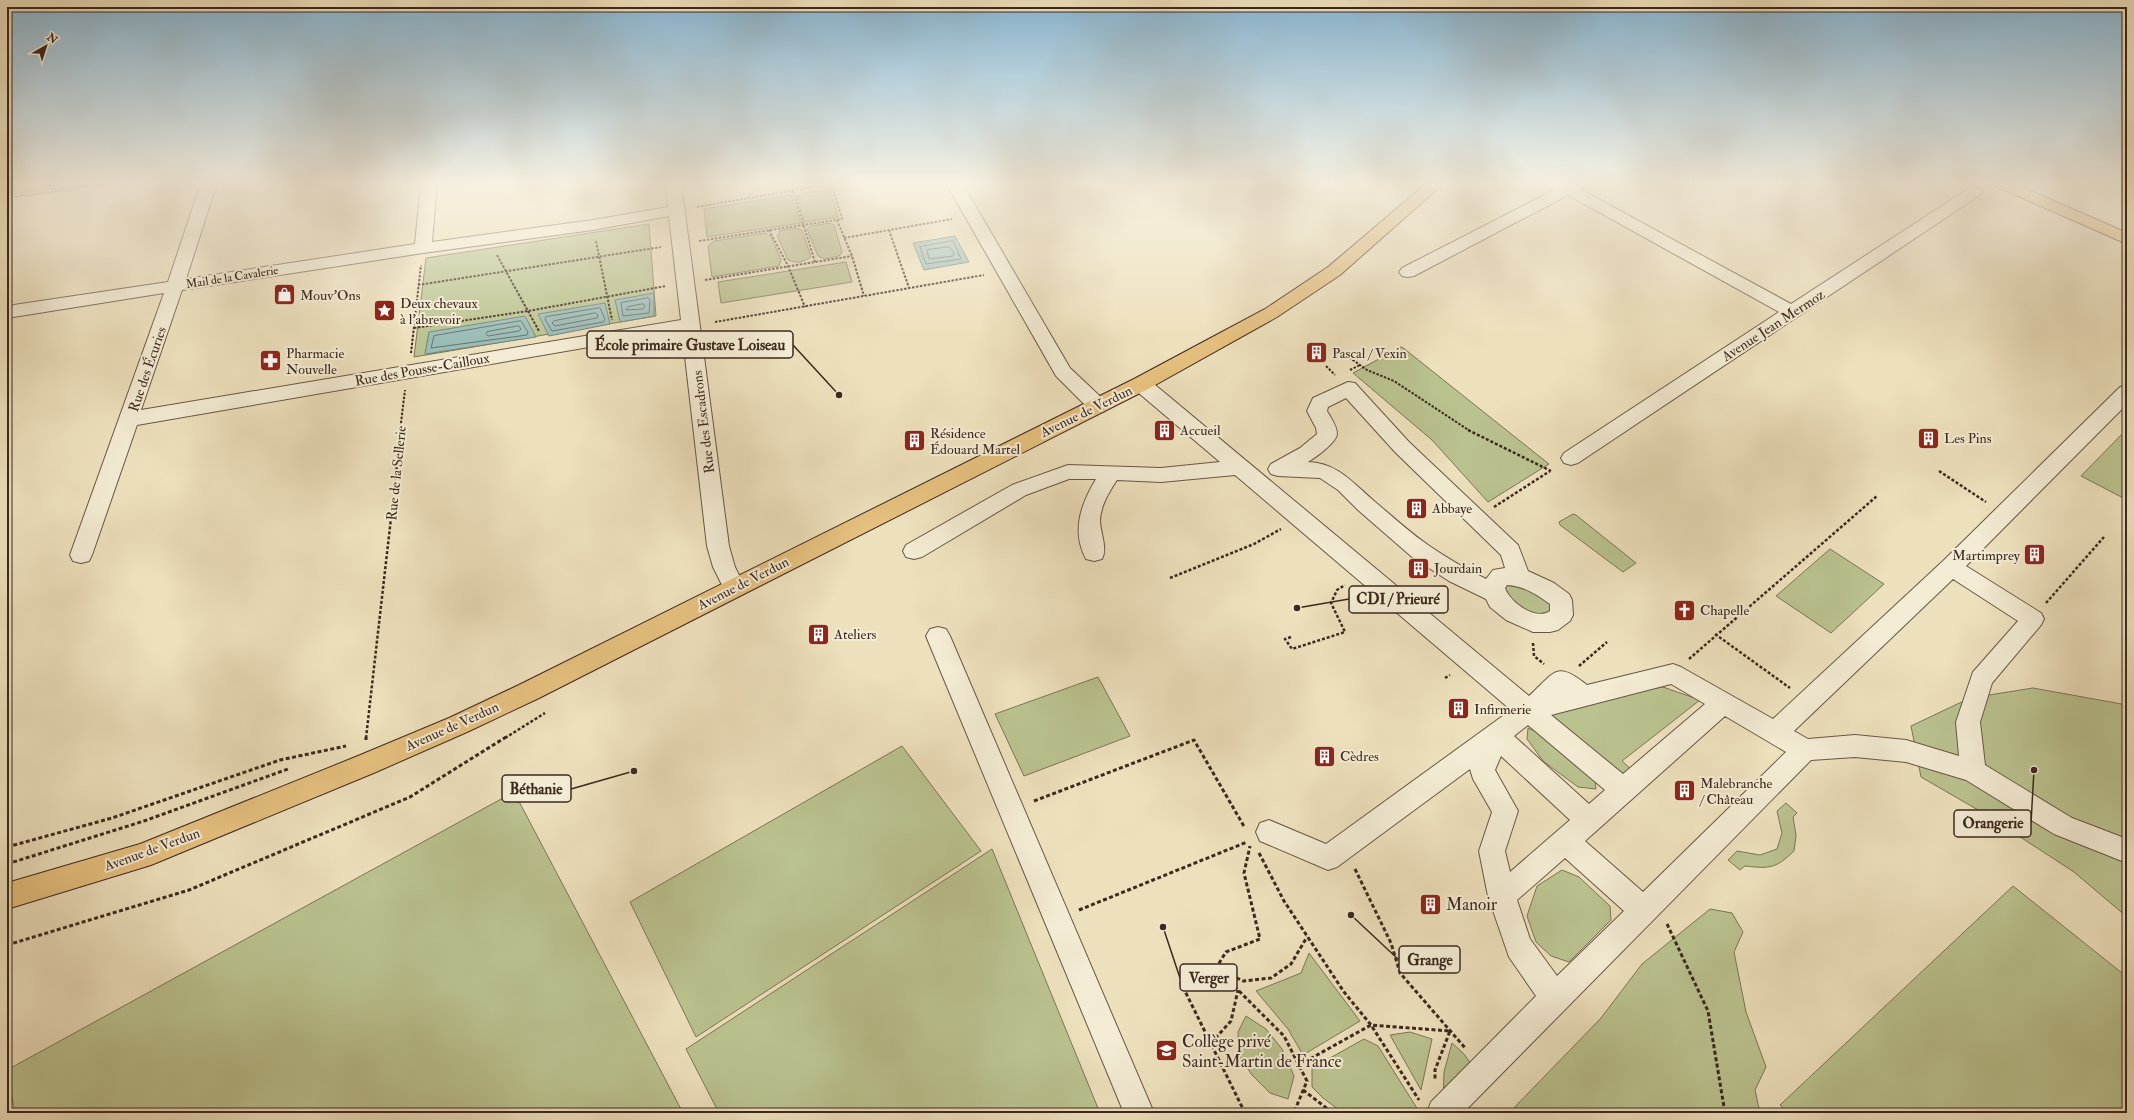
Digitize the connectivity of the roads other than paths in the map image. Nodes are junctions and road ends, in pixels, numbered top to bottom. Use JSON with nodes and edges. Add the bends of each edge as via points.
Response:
{"nodes":[{"id":1,"x":192,"y":235,"type":"edge"},
{"id":2,"x":424,"y":235,"type":"edge"},
{"id":3,"x":523,"y":235,"type":"edge"},
{"id":4,"x":680,"y":235,"type":"edge"},
{"id":5,"x":984,"y":235,"type":"edge"},
{"id":6,"x":1376,"y":235,"type":"edge"},
{"id":7,"x":1476,"y":235,"type":"edge"},
{"id":8,"x":1657,"y":235,"type":"edge"},
{"id":9,"x":1908,"y":235,"type":"edge"},
{"id":10,"x":423,"y":248,"type":"junction"},
{"id":11,"x":1408,"y":272,"type":"dead end"},
{"id":12,"x":175,"y":286,"type":"junction"},
{"id":13,"x":7,"y":312,"type":"edge"},
{"id":14,"x":1792,"y":312,"type":"junction"},
{"id":15,"x":691,"y":324,"type":"junction"},
{"id":16,"x":1141,"y":384,"type":"junction"},
{"id":17,"x":2127,"y":392,"type":"edge"},
{"id":18,"x":1098,"y":406,"type":"junction"},
{"id":19,"x":129,"y":420,"type":"junction"},
{"id":20,"x":1571,"y":458,"type":"road end"},
{"id":21,"x":1278,"y":469,"type":"junction"},
{"id":22,"x":1246,"y":471,"type":"junction"},
{"id":23,"x":1111,"y":472,"type":"junction"},
{"id":24,"x":914,"y":551,"type":"dead end"},
{"id":25,"x":1094,"y":553,"type":"dead end"},
{"id":26,"x":81,"y":555,"type":"dead end"},
{"id":27,"x":1951,"y":567,"type":"junction"},
{"id":28,"x":1519,"y":576,"type":"junction"},
{"id":29,"x":734,"y":587,"type":"junction"},
{"id":30,"x":1496,"y":594,"type":"junction"},
{"id":31,"x":938,"y":636,"type":"dead end"},
{"id":32,"x":1583,"y":696,"type":"junction"},
{"id":33,"x":1723,"y":703,"type":"junction"},
{"id":34,"x":1529,"y":710,"type":"junction"},
{"id":35,"x":1775,"y":733,"type":"junction"},
{"id":36,"x":1496,"y":736,"type":"junction"},
{"id":37,"x":1805,"y":750,"type":"junction"},
{"id":38,"x":1973,"y":771,"type":"junction"},
{"id":39,"x":1623,"y":790,"type":"junction"},
{"id":40,"x":1589,"y":821,"type":"junction"},
{"id":41,"x":1260,"y":836,"type":"road end"},
{"id":42,"x":1566,"y":841,"type":"junction"},
{"id":43,"x":2127,"y":852,"type":"edge"},
{"id":44,"x":7,"y":896,"type":"edge"},
{"id":45,"x":1502,"y":896,"type":"junction"},
{"id":46,"x":1649,"y":904,"type":"junction"},
{"id":47,"x":1555,"y":998,"type":"junction"},
{"id":48,"x":1433,"y":1110,"type":"edge"},
{"id":49,"x":1139,"y":1113,"type":"edge"}],
"edges":[{"from":1,"to":12,"type":"street","name":"Rue des Écuries"},
{"from":2,"to":10,"type":"street"},
{"from":3,"to":10,"type":"street","name":"Mail de la Cavalerie"},
{"from":4,"to":15,"type":"street","name":"Rue des Escadrons"},
{"from":5,"to":18,"type":"street","via":[[1063,372]]},
{"from":6,"to":16,"type":"main road","name":"Avenue de Verdun","via":[[1328,275],[1271,313]]},
{"from":7,"to":11,"type":"street"},
{"from":8,"to":14,"type":"street"},
{"from":9,"to":14,"type":"street","name":"Avenue Jean Mermoz"},
{"from":10,"to":12,"type":"street","name":"Mail de la Cavalerie"},
{"from":12,"to":13,"type":"street","name":"Mail de la Cavalerie"},
{"from":12,"to":19,"type":"street","name":"Rue des Écuries"},
{"from":14,"to":20,"type":"street","name":"Avenue Jean Mermoz"},
{"from":15,"to":19,"type":"street","name":"Rue des Pousse-Cailloux"},
{"from":15,"to":29,"type":"street","name":"Rue des Escadrons","via":[[718,546],[724,567]]},
{"from":16,"to":18,"type":"main road","name":"Avenue de Verdun"},
{"from":16,"to":22,"type":"street"},
{"from":17,"to":27,"type":"street"},
{"from":18,"to":29,"type":"main road","name":"Avenue de Verdun"},
{"from":19,"to":26,"type":"street","name":"Rue des Écuries"},
{"from":21,"to":22,"type":"street"},
{"from":21,"to":28,"type":"street","via":[[1307,453],[1327,436],[1317,410],[1320,403],[1348,388],[1402,447],[1510,551]]},
{"from":21,"to":30,"type":"street","via":[[1326,472],[1345,485],[1365,505],[1420,550],[1457,575]]},
{"from":22,"to":23,"type":"street","via":[[1161,475]]},
{"from":22,"to":34,"type":"street"},
{"from":23,"to":24,"type":"street","via":[[1068,472],[1019,490]]},
{"from":23,"to":25,"type":"street","via":[[1092,504],[1088,531]]},
{"from":27,"to":35,"type":"street"},
{"from":27,"to":38,"type":"street","via":[[2033,619],[1981,679],[1968,722]]},
{"from":28,"to":30,"type":"street","via":[[1500,576],[1493,587]]},
{"from":28,"to":30,"type":"street","via":[[1541,585],[1561,600],[1562,615],[1550,623],[1533,623],[1514,614],[1498,601]]},
{"from":29,"to":44,"type":"main road","name":"Avenue de Verdun","via":[[458,725],[366,753],[142,856]]},
{"from":31,"to":49,"type":"street"},
{"from":32,"to":33,"type":"street","via":[[1673,674]]},
{"from":32,"to":34,"type":"street"},
{"from":32,"to":34,"type":"street","via":[[1563,680]]},
{"from":33,"to":35,"type":"street"},
{"from":33,"to":39,"type":"street"},
{"from":34,"to":36,"type":"street"},
{"from":34,"to":39,"type":"street"},
{"from":35,"to":37,"type":"street"},
{"from":36,"to":40,"type":"street"},
{"from":36,"to":41,"type":"street","via":[[1328,858]]},
{"from":36,"to":45,"type":"street","via":[[1482,771],[1505,811],[1492,851]]},
{"from":37,"to":38,"type":"street","via":[[1855,746],[1906,751]]},
{"from":37,"to":46,"type":"street"},
{"from":38,"to":43,"type":"street","via":[[2062,826]]},
{"from":39,"to":40,"type":"street"},
{"from":40,"to":42,"type":"street"},
{"from":42,"to":45,"type":"street"},
{"from":42,"to":46,"type":"street"},
{"from":45,"to":47,"type":"street","via":[[1519,947]]},
{"from":46,"to":47,"type":"street"},
{"from":47,"to":48,"type":"street","via":[[1484,1069]]}]}
